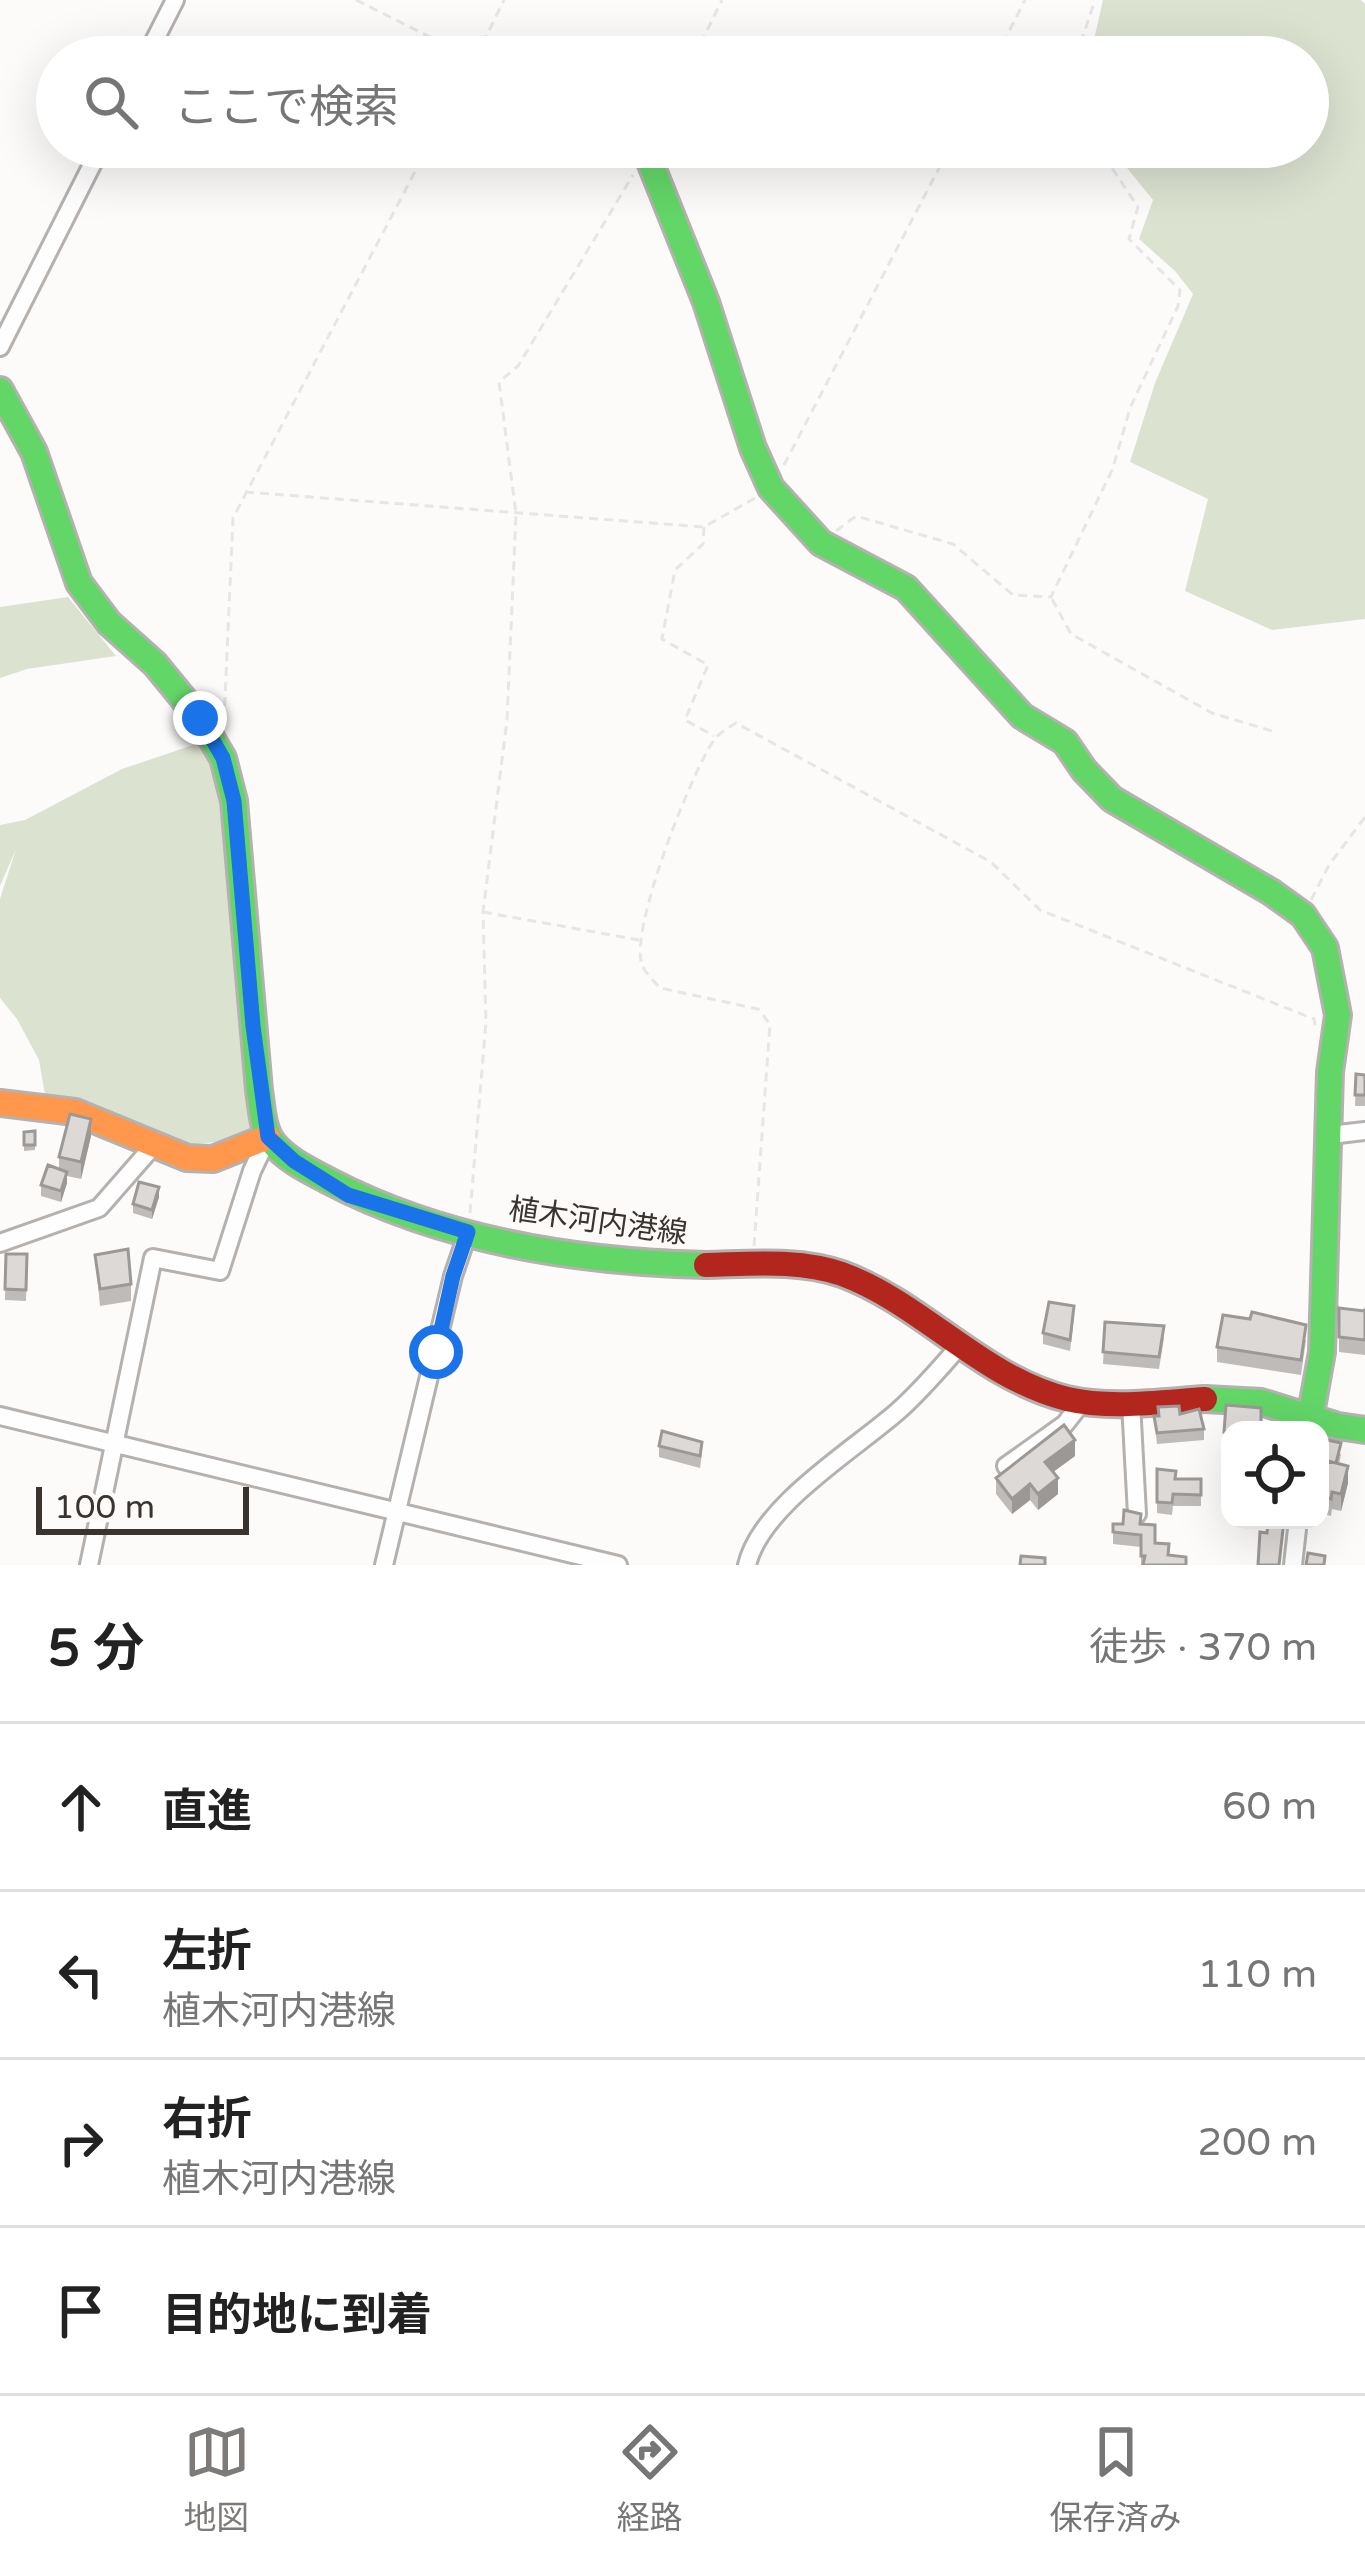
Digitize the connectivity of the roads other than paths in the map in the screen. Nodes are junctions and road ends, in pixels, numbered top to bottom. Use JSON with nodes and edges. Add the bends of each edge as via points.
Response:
{"nodes":[{"id":1,"x":175,"y":0,"type":"edge"},
{"id":2,"x":157,"y":36,"type":"edge"},
{"id":3,"x":90,"y":168,"type":"edge"},
{"id":4,"x":649,"y":168,"type":"edge"},
{"id":5,"x":0,"y":347,"type":"edge"},
{"id":6,"x":0,"y":390,"type":"edge"},
{"id":7,"x":0,"y":1103,"type":"edge"},
{"id":8,"x":1365,"y":1131,"type":"edge"},
{"id":9,"x":1330,"y":1135,"type":"junction"},
{"id":10,"x":268,"y":1137,"type":"junction"},
{"id":11,"x":155,"y":1144,"type":"junction"},
{"id":12,"x":468,"y":1232,"type":"junction"},
{"id":13,"x":0,"y":1243,"type":"edge"},
{"id":14,"x":962,"y":1343,"type":"junction"},
{"id":15,"x":1083,"y":1401,"type":"junction"},
{"id":16,"x":1131,"y":1403,"type":"junction"},
{"id":17,"x":0,"y":1415,"type":"edge"},
{"id":18,"x":1302,"y":1421,"type":"edge"},
{"id":19,"x":1309,"y":1421,"type":"edge"},
{"id":20,"x":1329,"y":1428,"type":"edge"},
{"id":21,"x":1365,"y":1430,"type":"edge"},
{"id":22,"x":116,"y":1442,"type":"junction"},
{"id":23,"x":1006,"y":1466,"type":"edge"},
{"id":24,"x":397,"y":1511,"type":"junction"},
{"id":25,"x":1138,"y":1514,"type":"edge"},
{"id":26,"x":1297,"y":1529,"type":"edge"},
{"id":27,"x":89,"y":1565,"type":"edge"},
{"id":28,"x":384,"y":1565,"type":"edge"},
{"id":29,"x":618,"y":1565,"type":"edge"},
{"id":30,"x":747,"y":1565,"type":"edge"},
{"id":31,"x":1293,"y":1565,"type":"edge"}],
"edges":[{"from":1,"to":2,"type":"street"},
{"from":3,"to":5,"type":"street"},
{"from":4,"to":9,"type":"main road","via":[[771,488],[821,543],[906,588],[1022,716],[1065,742],[1112,799],[1303,915],[1325,948],[1338,1015]]},
{"from":6,"to":10,"type":"main road","via":[[34,452],[79,583],[185,700],[223,758]]},
{"from":7,"to":11,"type":"main road","via":[[75,1112]]},
{"from":8,"to":9,"type":"street"},
{"from":9,"to":19,"type":"main road","via":[[1322,1352]]},
{"from":10,"to":11,"type":"main road","via":[[213,1159]]},
{"from":10,"to":12,"type":"main road","name":"植木河内港線","via":[[348,1195]]},
{"from":10,"to":22,"type":"street","via":[[220,1271],[153,1258]]},
{"from":11,"to":13,"type":"street","via":[[99,1208]]},
{"from":12,"to":14,"type":"main road","name":"植木河内港線","via":[[568,1253],[817,1268],[882,1292]]},
{"from":12,"to":24,"type":"street"},
{"from":14,"to":15,"type":"main road","name":"植木河内港線","via":[[1042,1391]]},
{"from":14,"to":30,"type":"street","via":[[900,1409],[780,1512],[753,1541]]},
{"from":15,"to":16,"type":"main road","name":"植木河内港線"},
{"from":15,"to":23,"type":"street"},
{"from":16,"to":18,"type":"main road","name":"植木河内港線","via":[[1225,1397],[1267,1402]]},
{"from":16,"to":25,"type":"street"},
{"from":17,"to":22,"type":"street"},
{"from":20,"to":21,"type":"main road","name":"植木河内港線"},
{"from":22,"to":24,"type":"street"},
{"from":22,"to":27,"type":"street"},
{"from":24,"to":28,"type":"street"},
{"from":24,"to":29,"type":"street"},
{"from":26,"to":31,"type":"street"}]}
